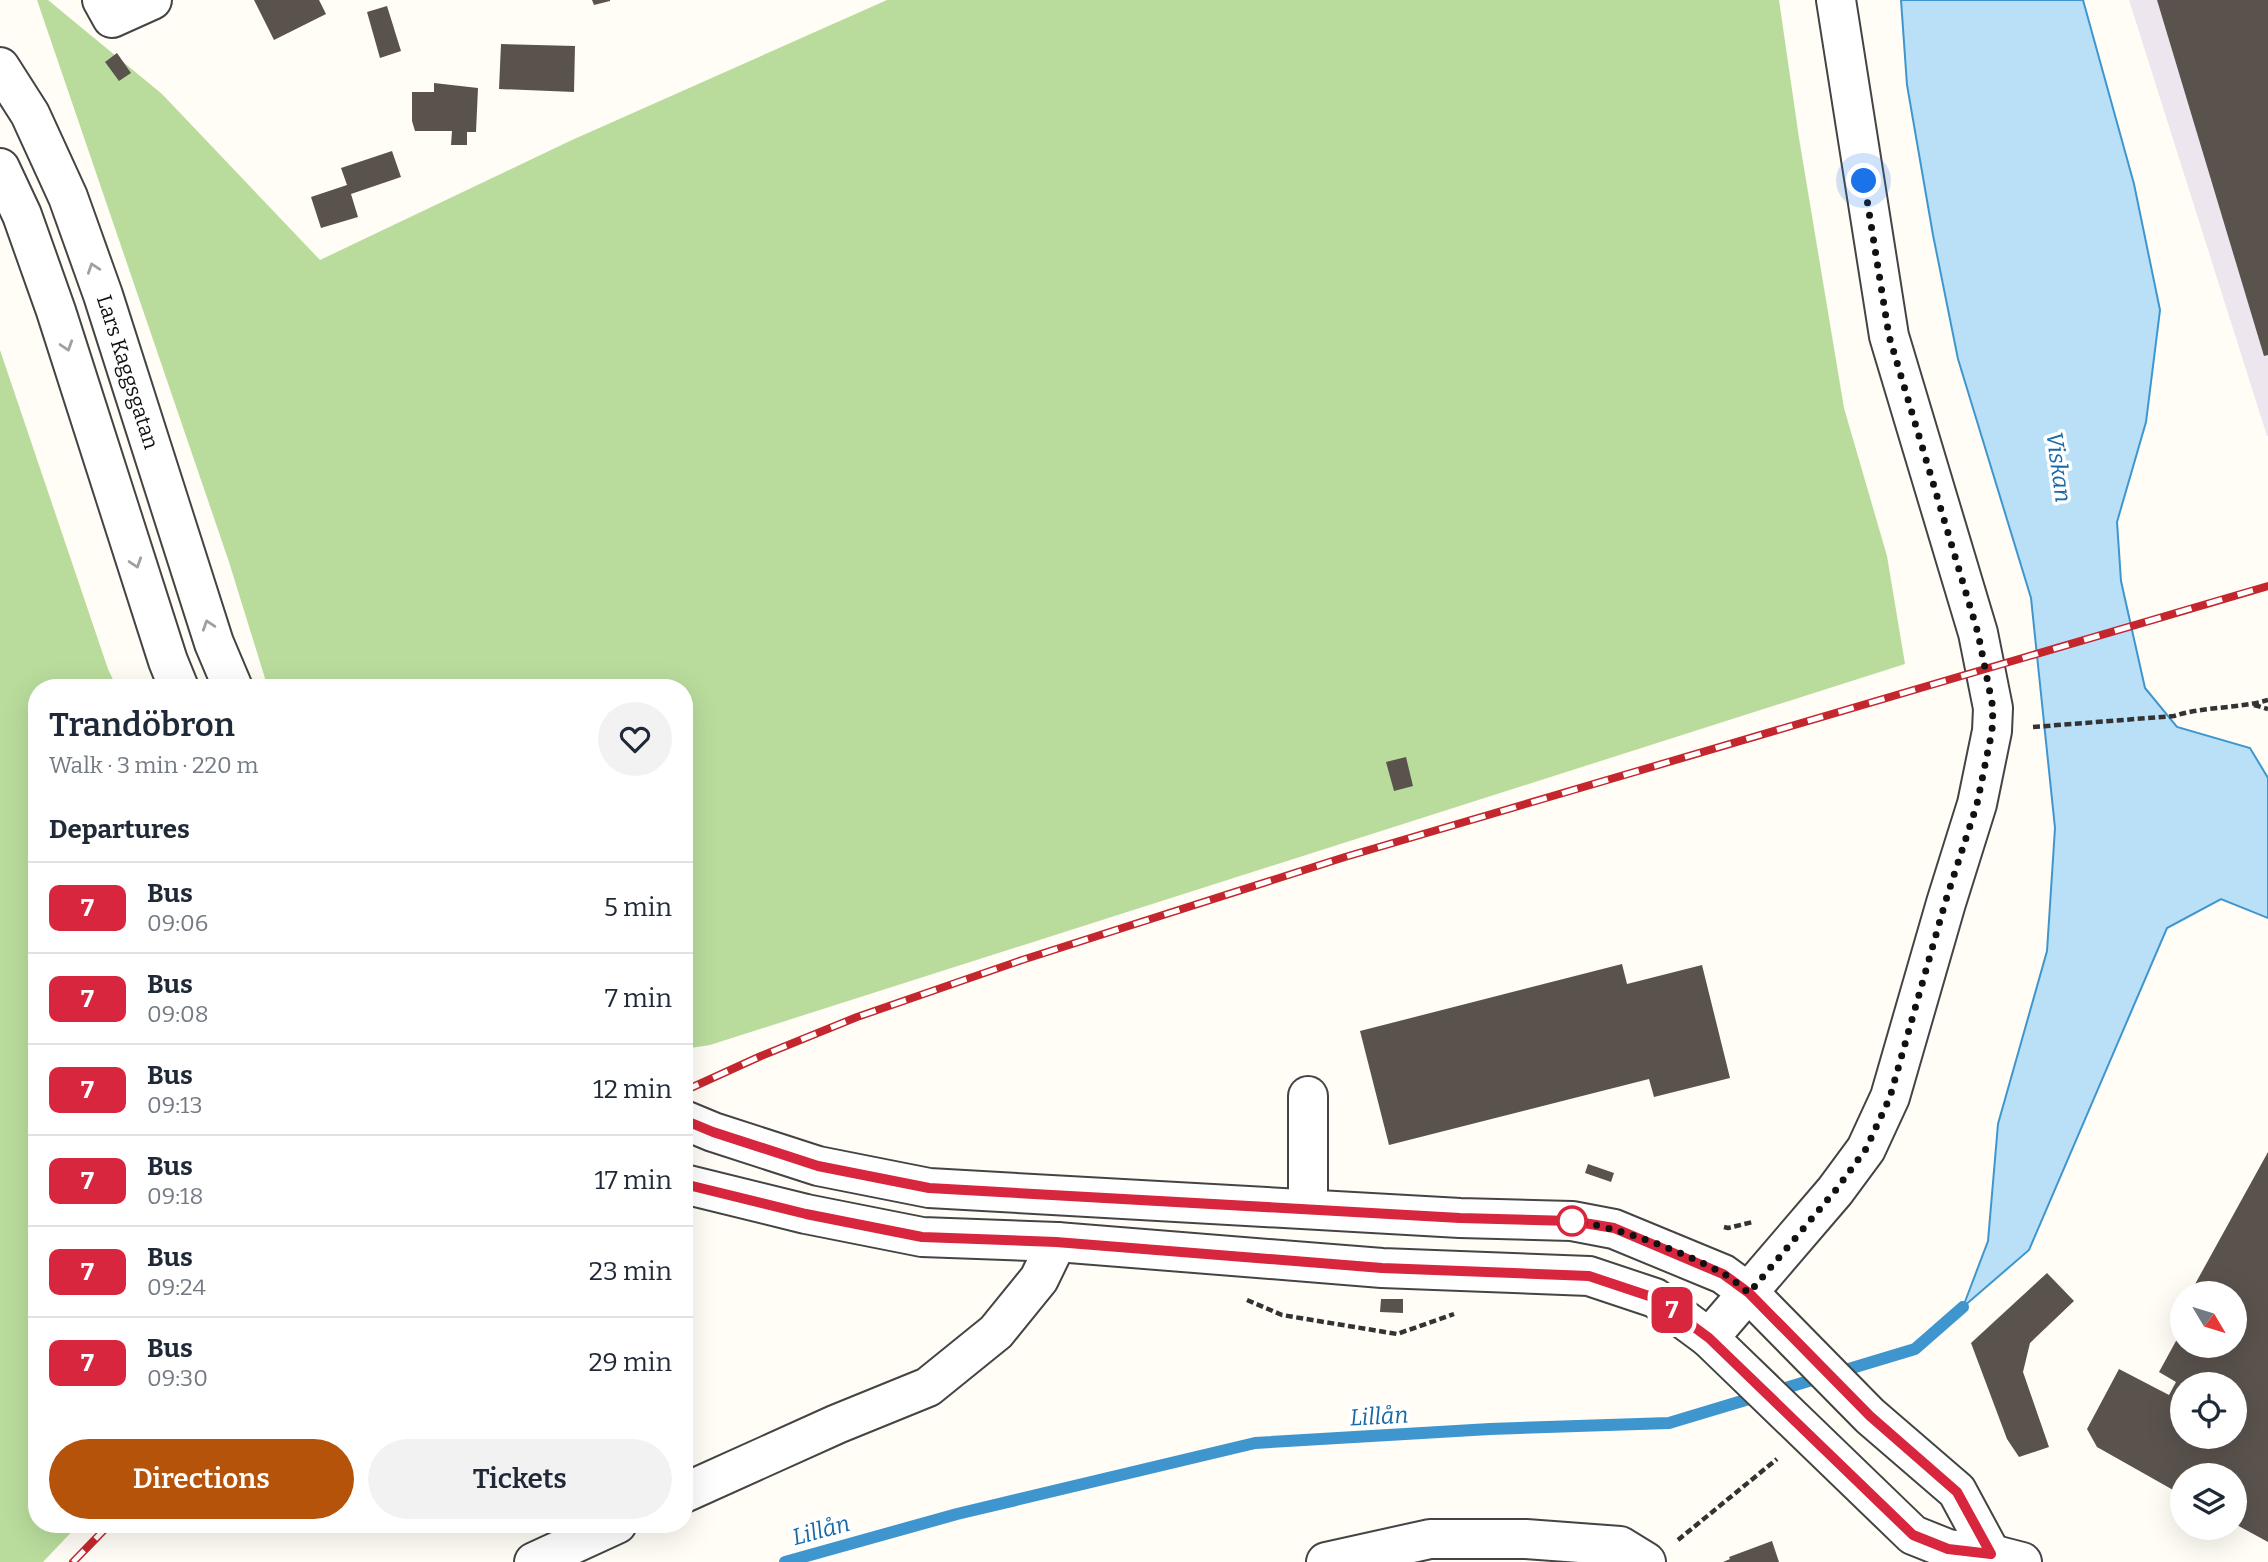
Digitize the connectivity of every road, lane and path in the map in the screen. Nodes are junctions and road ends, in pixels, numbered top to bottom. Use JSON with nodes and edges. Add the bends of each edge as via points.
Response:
{"nodes":[{"id":1,"x":152,"y":0,"type":"edge"},
{"id":2,"x":1836,"y":0,"type":"edge"},
{"id":3,"x":107,"y":9,"type":"edge"},
{"id":4,"x":0,"y":67,"type":"edge"},
{"id":5,"x":0,"y":168,"type":"edge"},
{"id":6,"x":175,"y":679,"type":"edge"},
{"id":7,"x":229,"y":679,"type":"edge"},
{"id":8,"x":2268,"y":700,"type":"edge"},
{"id":9,"x":2253,"y":704,"type":"junction"},
{"id":10,"x":2268,"y":709,"type":"edge"},
{"id":11,"x":2021,"y":728,"type":"dead end"},
{"id":12,"x":1308,"y":1096,"type":"dead end"},
{"id":13,"x":693,"y":1124,"type":"edge"},
{"id":14,"x":693,"y":1186,"type":"edge"},
{"id":15,"x":1308,"y":1209,"type":"junction"},
{"id":16,"x":1762,"y":1213,"type":"dead end"},
{"id":17,"x":1716,"y":1225,"type":"dead end"},
{"id":18,"x":1056,"y":1242,"type":"junction"},
{"id":19,"x":1749,"y":1293,"type":"junction"},
{"id":20,"x":1709,"y":1338,"type":"junction"},
{"id":21,"x":1783,"y":1454,"type":"dead end"},
{"id":22,"x":693,"y":1489,"type":"edge"},
{"id":23,"x":597,"y":1533,"type":"edge"},
{"id":24,"x":1659,"y":1554,"type":"edge"},
{"id":25,"x":2000,"y":1559,"type":"edge"},
{"id":26,"x":534,"y":1562,"type":"edge"},
{"id":27,"x":1326,"y":1562,"type":"edge"}],
"edges":[{"from":1,"to":3,"type":"street"},
{"from":2,"to":19,"type":"street","via":[[1889,336],[1978,633],[1993,708],[1992,731],[1977,804],[1890,1097],[1866,1149]]},
{"from":7,"to":4,"type":"street","name":"Lars Kaggsgatan","one_way":true,"via":[[68,197],[30,114]]},
{"from":5,"to":6,"type":"street","one_way":true,"via":[[56,311]]},
{"from":8,"to":9,"type":"path"},
{"from":9,"to":10,"type":"path"},
{"from":9,"to":11,"type":"path","via":[[2175,716]]},
{"from":12,"to":15,"type":"street"},
{"from":13,"to":15,"type":"street","via":[[818,1166],[929,1188]]},
{"from":14,"to":18,"type":"street","via":[[922,1237]]},
{"from":15,"to":19,"type":"street","via":[[1572,1221],[1614,1228],[1723,1274]]},
{"from":16,"to":17,"type":"path","via":[[1742,1225]]},
{"from":18,"to":20,"type":"street","via":[[1382,1268],[1589,1276],[1655,1298]]},
{"from":18,"to":22,"type":"street","via":[[1039,1279],[996,1332],[928,1387]]},
{"from":19,"to":20,"type":"street"},
{"from":19,"to":25,"type":"street","via":[[1870,1416],[1957,1492]]},
{"from":20,"to":25,"type":"street","via":[[1913,1535],[1948,1549]]},
{"from":21,"to":24,"type":"path"},
{"from":23,"to":26,"type":"street"},
{"from":24,"to":27,"type":"street","via":[[1620,1546],[1526,1539],[1430,1539]]}]}
